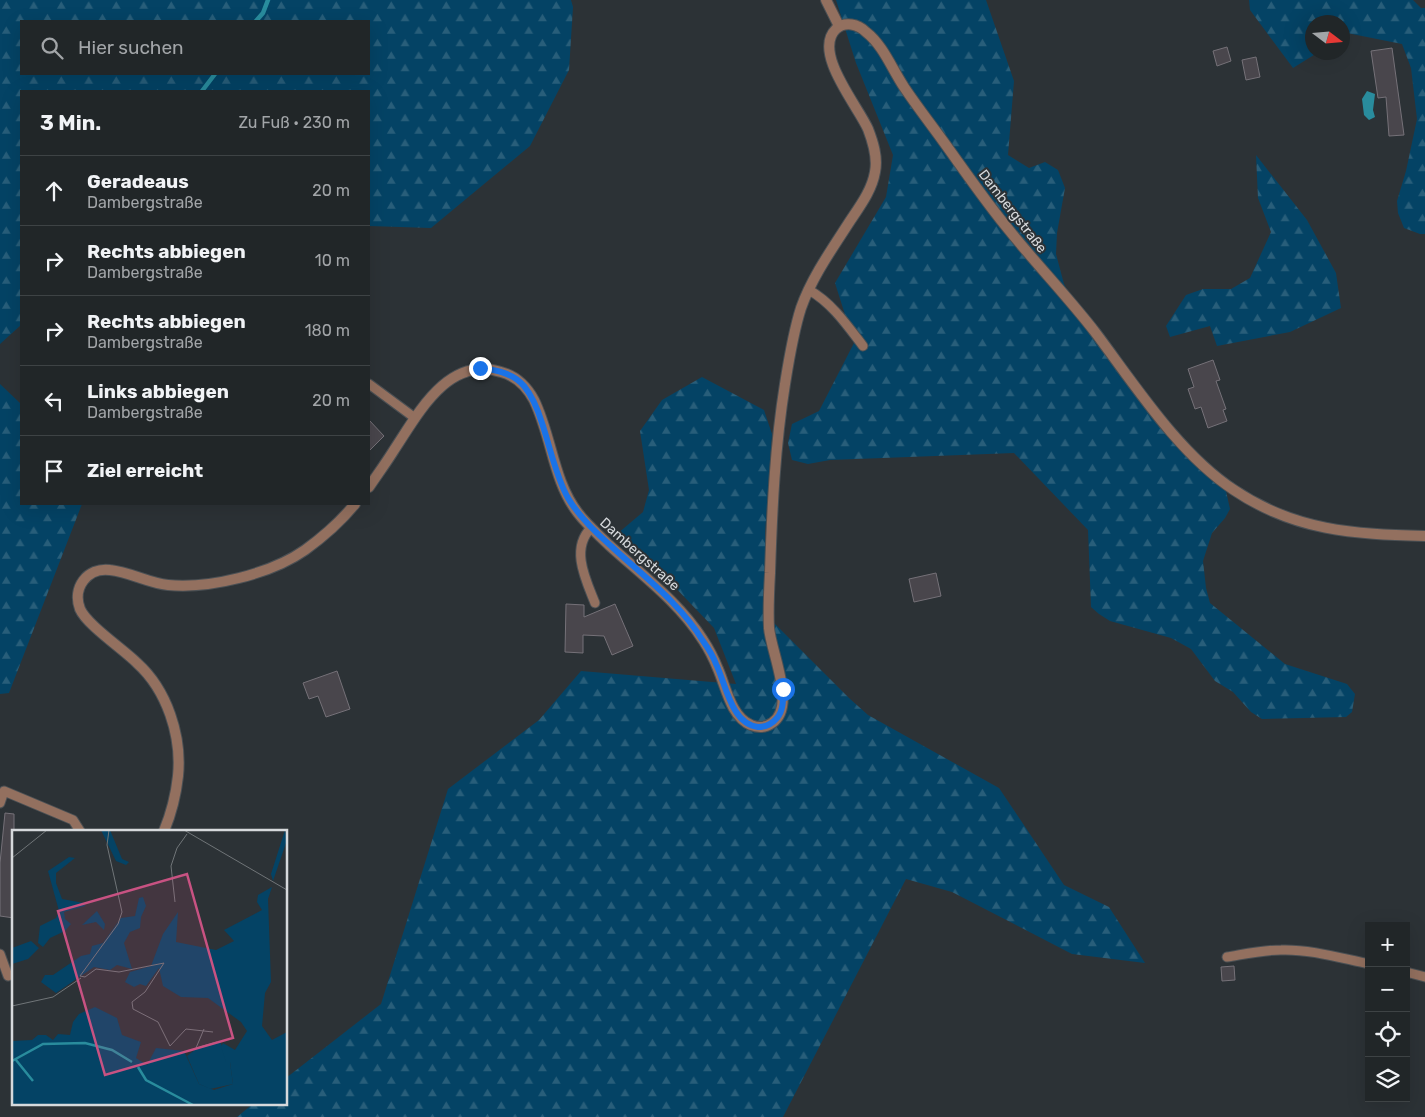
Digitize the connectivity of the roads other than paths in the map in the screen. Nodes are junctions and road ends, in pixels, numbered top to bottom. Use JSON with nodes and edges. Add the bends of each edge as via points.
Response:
{"nodes":[{"id":1,"x":826,"y":0,"type":"edge"},
{"id":2,"x":839,"y":26,"type":"junction"},
{"id":3,"x":809,"y":290,"type":"junction"},
{"id":4,"x":863,"y":346,"type":"dead end"},
{"id":5,"x":370,"y":385,"type":"edge"},
{"id":6,"x":415,"y":418,"type":"junction"},
{"id":7,"x":370,"y":486,"type":"edge"},
{"id":8,"x":354,"y":505,"type":"edge"},
{"id":9,"x":591,"y":528,"type":"junction"},
{"id":10,"x":1425,"y":536,"type":"edge"},
{"id":11,"x":596,"y":603,"type":"dead end"},
{"id":12,"x":0,"y":803,"type":"edge"},
{"id":13,"x":79,"y":830,"type":"edge"},
{"id":14,"x":164,"y":830,"type":"edge"},
{"id":15,"x":0,"y":954,"type":"edge"},
{"id":16,"x":1227,"y":957,"type":"dead end"},
{"id":17,"x":1365,"y":963,"type":"edge"},
{"id":18,"x":1410,"y":973,"type":"edge"},
{"id":19,"x":8,"y":976,"type":"dead end"},
{"id":20,"x":1425,"y":977,"type":"edge"}],
"edges":[{"from":1,"to":2,"type":"street"},
{"from":2,"to":3,"type":"street","name":"Dambergstraße","via":[[832,34],[829,46],[832,62],[870,133],[876,160],[875,173],[860,207]]},
{"from":2,"to":10,"type":"street","name":"Dambergstraße","via":[[858,26],[879,46],[905,88],[1007,228],[1081,314],[1184,447],[1208,470],[1232,489],[1270,510],[1320,528]]},
{"from":3,"to":4,"type":"lane","via":[[831,306]]},
{"from":3,"to":9,"type":"street","name":"Dambergstraße","via":[[791,347],[776,465],[769,628],[783,702],[772,723],[762,727],[742,721],[716,663],[689,620]]},
{"from":5,"to":6,"type":"lane"},
{"from":6,"to":7,"type":"street","name":"Dambergstraße"},
{"from":6,"to":9,"type":"street","name":"Dambergstraße","via":[[432,396],[462,372],[480,368],[511,376],[524,385],[533,398],[567,497]]},
{"from":8,"to":14,"type":"street","via":[[304,550],[238,578],[168,585],[108,569],[97,570],[81,584],[77,594],[80,609],[89,622],[154,682],[175,729],[179,752],[178,776]]},
{"from":9,"to":11,"type":"lane","via":[[585,534],[580,552]]},
{"from":12,"to":13,"type":"lane","via":[[4,791],[73,820]]},
{"from":15,"to":19,"type":"lane"},
{"from":16,"to":17,"type":"lane","via":[[1282,950]]},
{"from":18,"to":20,"type":"lane"}]}
